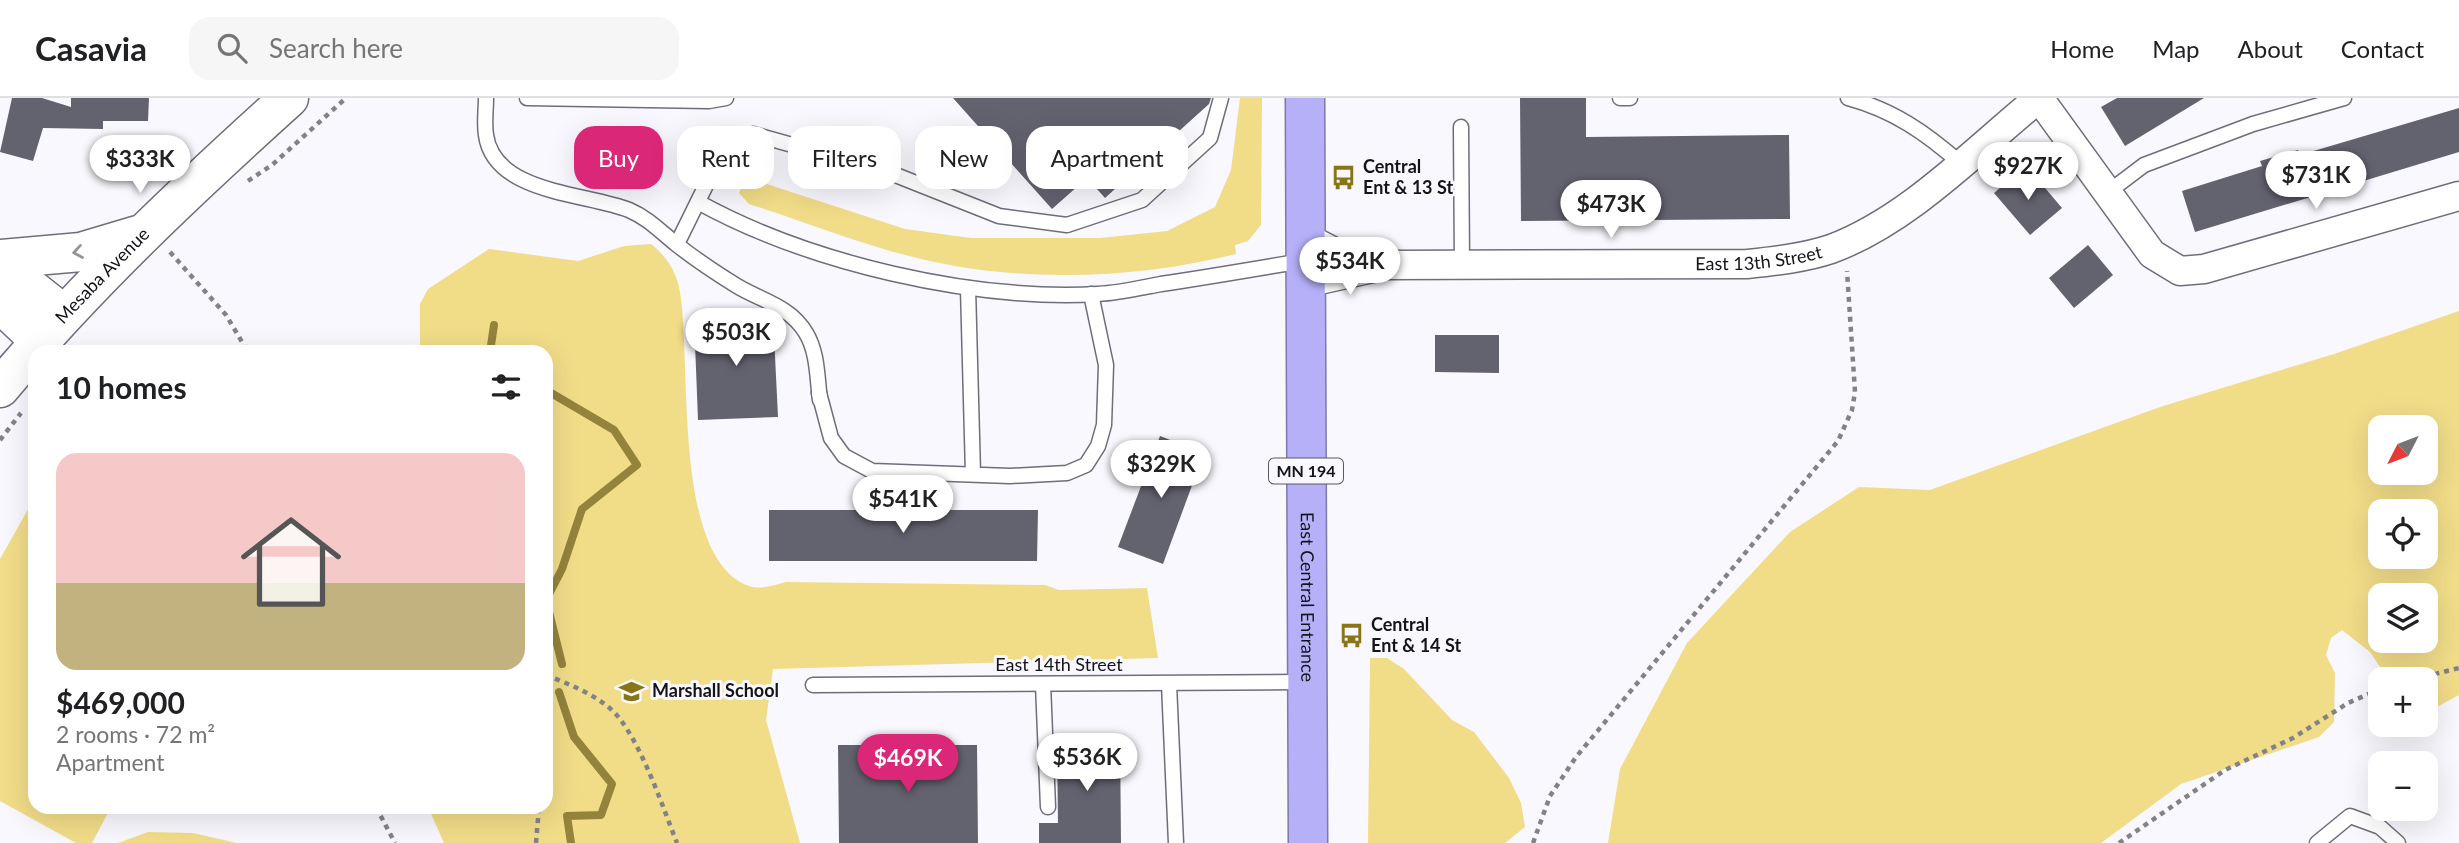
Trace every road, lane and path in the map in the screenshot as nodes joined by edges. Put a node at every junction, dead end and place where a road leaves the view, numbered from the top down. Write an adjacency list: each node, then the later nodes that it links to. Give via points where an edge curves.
1 (289, 98): 17 (main road, Mesaba Avenue)
2 (486, 98): 19 (lane, via 486,136 494,156 508,171 552,190 626,209 648,219)
3 (527, 98): 4 (lane)
4 (726, 98)
5 (1221, 98): 16 (lane, via 1210,138 1142,200 1067,225 999,216 888,172 753,134 708,181)
6 (1305, 98): 20 (highway, East Central Entrance / MN 194)
7 (1620, 98): 8 (lane)
8 (1630, 98)
9 (1848, 98): 13 (lane, via 1888,111 1923,131)
10 (2039, 98): 13 (street, East 13th Street); 14 (street)
11 (2344, 98): 14 (lane, via 2253,124 2144,165)
12 (1461, 127): 23 (lane)
13 (1960, 163): 18 (street, East 13th Street, via 1888,220)
14 (2107, 193): 15 (street, via 2152,254 2180,271 2204,269)
15 (2459, 196)
16 (698, 202): 19 (lane); 24 (lane, via 805,247 890,272)
17 (156, 241): 21 (main road, one-way to 21); 27 (main road, Mesaba Avenue); 29 (path, via 226,315)
18 (1844, 243): 23 (street, East 13th Street, via 1802,257 1747,264); 50 (path, via 1855,392 1853,410 1838,441 1576,757 1550,796)
19 (677, 244): 33 (lane, via 740,288 775,302 796,320 814,353 819,397 831,438 844,456 872,471)
20 (1305, 260): 22 (street, East 13th Street); 22 (street, East 13th Street, via 1351,258); 25 (lane); 37 (highway, East Central Entrance / MN 194)
21 (0, 262): 27 (main road)
22 (1386, 265): 23 (street, East 13th Street)
23 (1462, 265)
24 (968, 288): 25 (lane); 33 (lane)
25 (1090, 294): 33 (lane, via 1107,365 1104,425 1086,465 1067,473)
26 (0, 303): 27 (main road)
27 (51, 327): 28 (main road, Mesaba Avenue)
28 (41, 345)
29 (244, 345)
30 (28, 370): 31 (main road, Mesaba Avenue)
31 (14, 396): 32 (path)
32 (0, 440)
33 (973, 474)
34 (2459, 668): 35 (path)
35 (2438, 673)
36 (553, 677): 47 (path, via 597,698 620,719)
37 (1306, 682): 39 (lane, East 14th Street); 49 (highway, East Central Entrance / MN 194)
38 (1043, 684): 39 (lane, East 14th Street); 40 (lane, East 14th Street); 42 (lane)
39 (1169, 684): 48 (lane)
40 (813, 685)
41 (2368, 694): 51 (path, via 2214,776)
42 (1048, 807)
43 (380, 814): 45 (path)
44 (538, 814): 46 (path)
45 (395, 843)
46 (536, 843)
47 (677, 843)
48 (1176, 843)
49 (1308, 843)
50 (1533, 843)
51 (2119, 843)
52 (2317, 843): 53 (lane, via 2350,816 2380,827)
53 (2398, 843)

